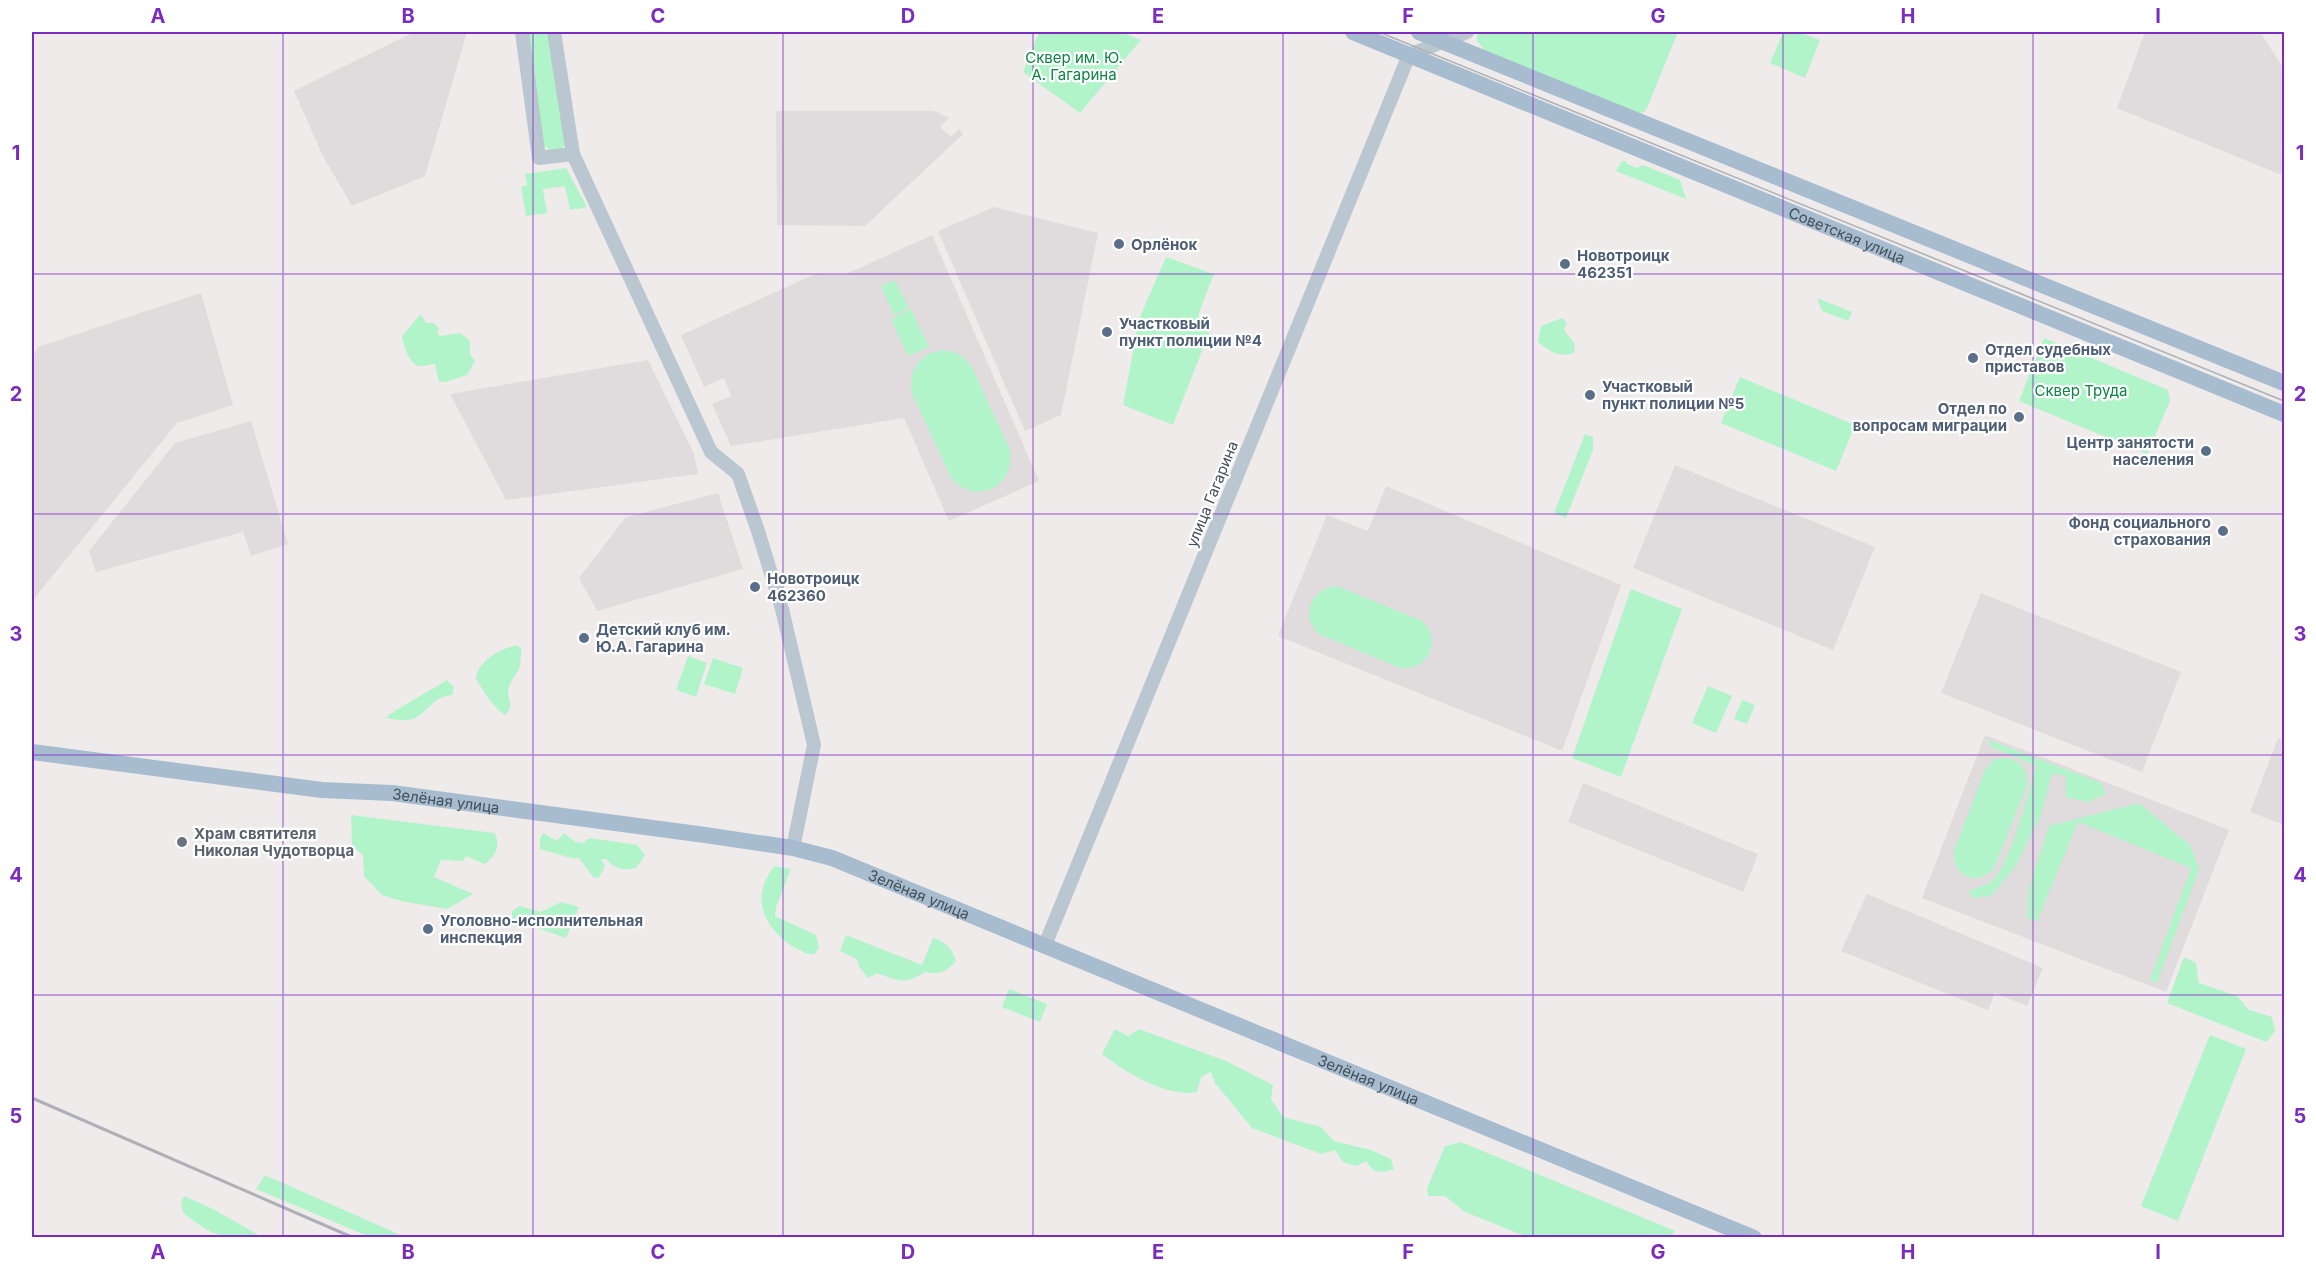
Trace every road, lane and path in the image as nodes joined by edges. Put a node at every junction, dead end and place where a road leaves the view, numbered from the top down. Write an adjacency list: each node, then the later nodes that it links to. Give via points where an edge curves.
1 (522, 32): 8 (street, via 539,158)
2 (554, 32): 8 (street)
3 (1353, 32): 7 (main road, Советская улица)
4 (1419, 32): 6 (main road, Советская улица)
5 (1467, 32): 6 (street)
6 (1443, 41): 7 (street); 9 (main road, Советская улица)
7 (1410, 55): 10 (main road, Советская улица); 13 (street, улица Гагарина)
8 (573, 154): 12 (street, via 711,452 738,474 758,531 782,609 814,745)
9 (2284, 383)
10 (2284, 414)
11 (32, 752): 12 (main road, Зелёная улица, via 322,790 392,793)
12 (793, 848): 13 (main road, Зелёная улица, via 832,858)
13 (1045, 945): 14 (main road, Зелёная улица)
14 (1754, 1238)

